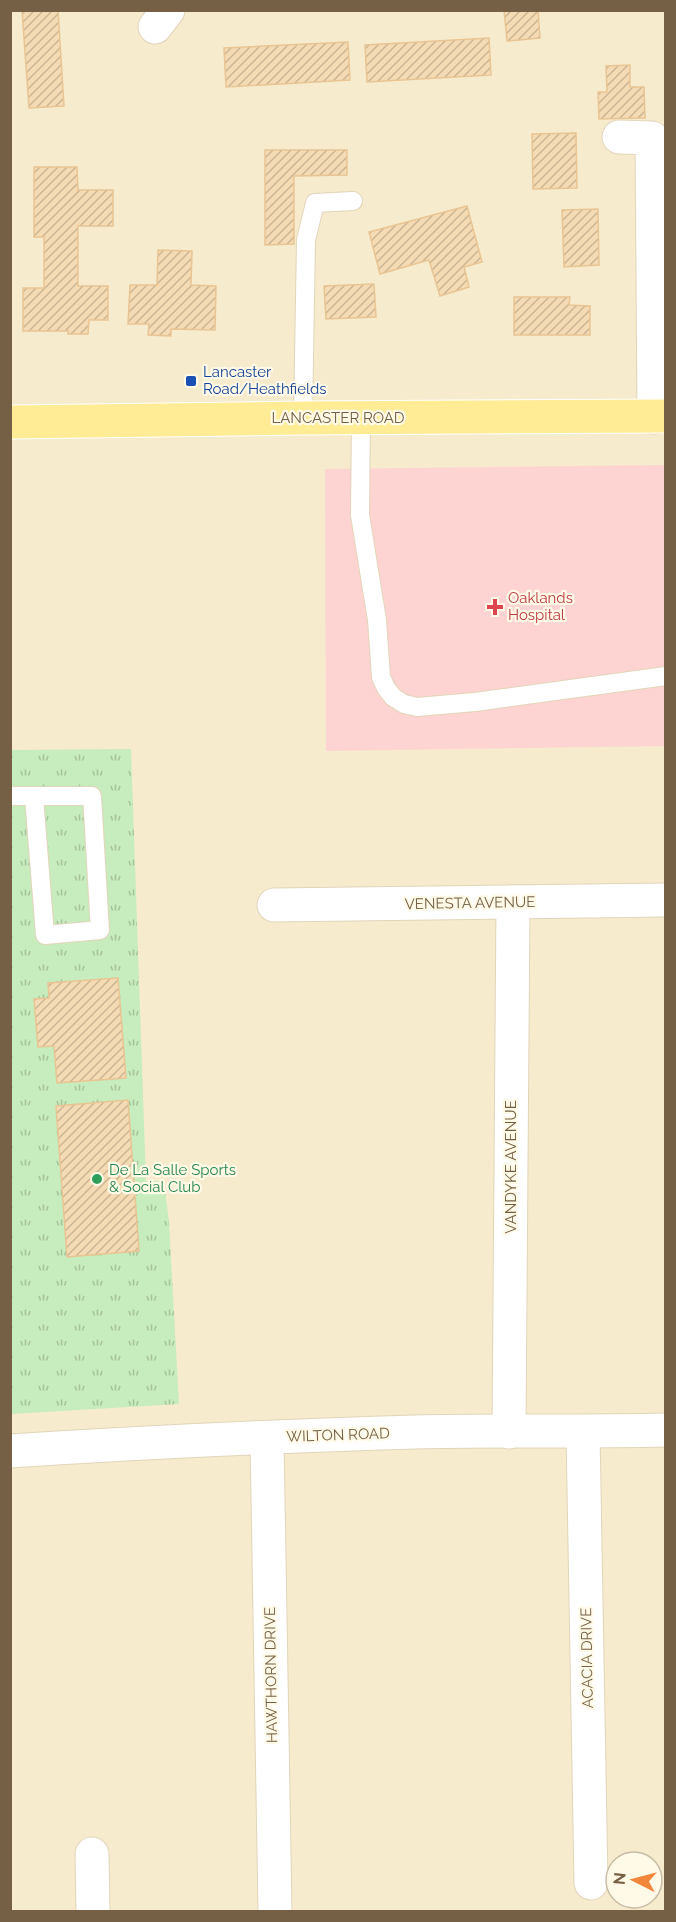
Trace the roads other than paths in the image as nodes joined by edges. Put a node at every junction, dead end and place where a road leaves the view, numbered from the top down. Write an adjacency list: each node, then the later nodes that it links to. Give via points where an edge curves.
1 (619, 137): 3 (street, via 652,138)
2 (353, 201): 4 (lane, via 315,203 306,240)
3 (660, 416): 5 (main road, LANCASTER ROAD)
4 (303, 418): 5 (main road, LANCASTER ROAD); 6 (main road, LANCASTER ROAD)
5 (361, 418): 7 (lane, via 360,515 377,620 381,677 393,697 417,706 475,702)
6 (10, 422)
7 (666, 676)
8 (10, 796): 9 (lane)
9 (34, 797): 9 (lane, via 92,796 100,930 45,935)
10 (666, 900): 11 (street, VENESTA AVENUE)
11 (513, 902): 12 (street, VENESTA AVENUE); 14 (street, VANDYKE AVENUE)
12 (274, 905)
13 (666, 1430): 15 (street, WILTON ROAD)
14 (510, 1432): 15 (street, WILTON ROAD); 16 (street, WILTON ROAD)
15 (583, 1432): 18 (street, ACACIA DRIVE)
16 (267, 1438): 17 (street, WILTON ROAD); 19 (street, HAWTHORN DRIVE)
17 (10, 1451)
18 (591, 1883)
19 (275, 1911)

